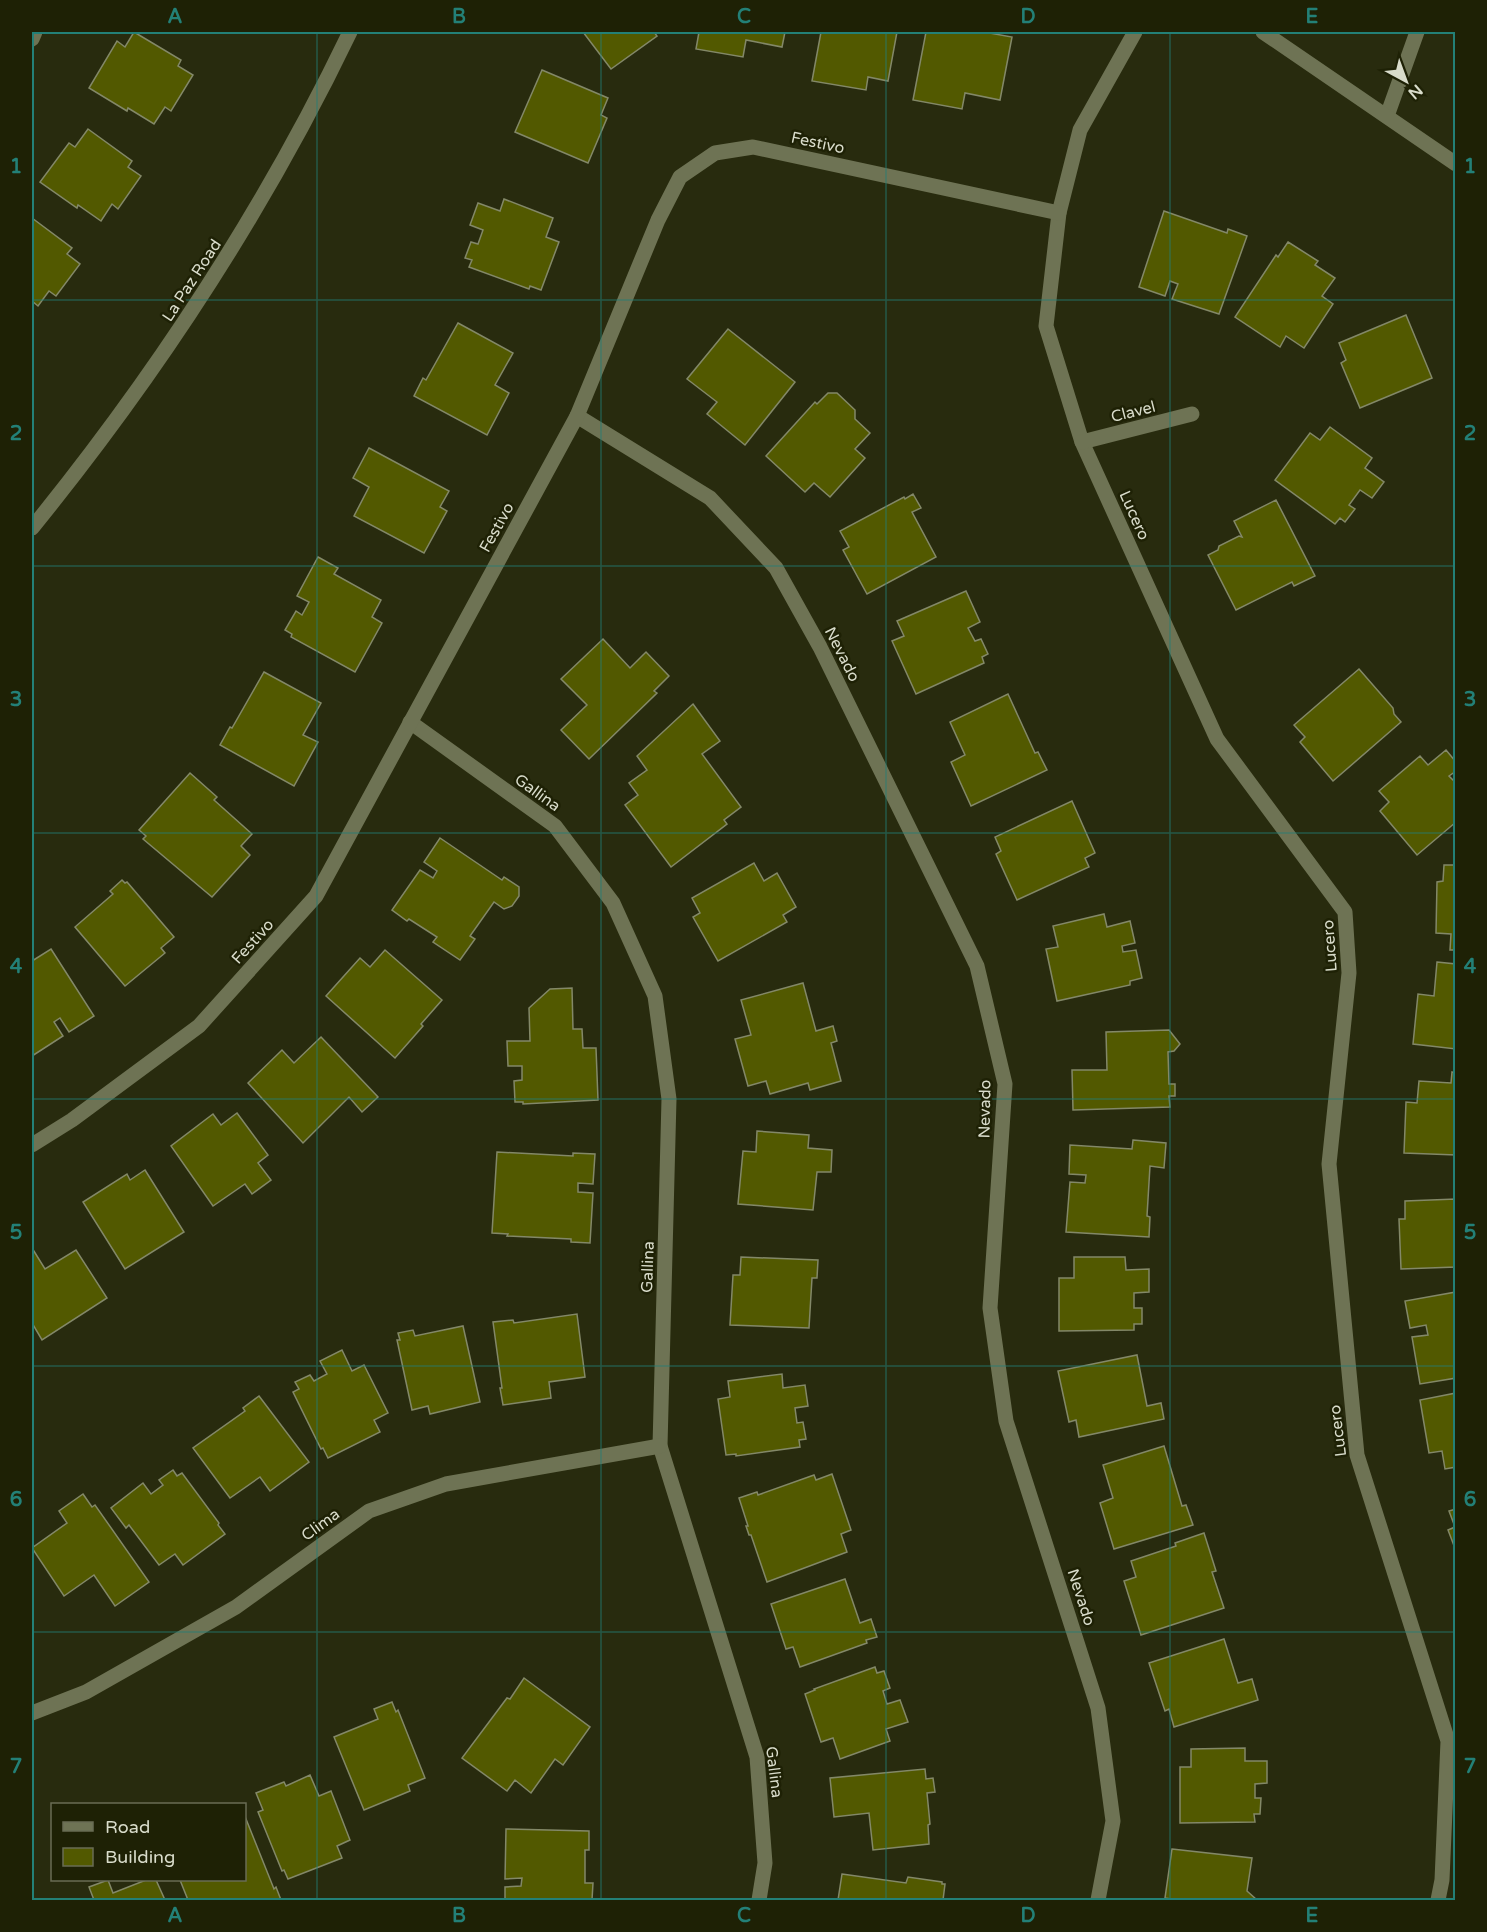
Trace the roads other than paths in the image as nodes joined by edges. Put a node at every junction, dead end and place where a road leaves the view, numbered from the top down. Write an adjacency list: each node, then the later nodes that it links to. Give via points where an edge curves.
1 (35, 32): 6 (street)
2 (350, 32): 13 (street, La Paz Road, via 225,261 134,397)
3 (1135, 32): 9 (street, Lucero, via 1080,130)
4 (1263, 32): 7 (street)
5 (1418, 32): 7 (street)
6 (32, 39)
7 (1387, 116): 8 (street)
8 (1455, 164)
9 (1059, 213): 11 (street, Festivo, via 753,147 715,153 680,177 658,220); 12 (street, Lucero, via 1046,326)
10 (1192, 414): 12 (street, Clavel)
11 (578, 416): 14 (street, Festivo); 19 (street, Nevado, via 710,498 776,567 820,646 977,966 1005,1084 990,1308 1006,1421 1098,1708 1113,1821)
12 (1082, 442): 20 (street, Lucero, via 1217,739 1345,912 1349,973 1329,1164 1357,1455 1448,1741)
13 (32, 528)
14 (410, 722): 15 (street, Festivo, via 316,896 199,1026); 16 (street, Gallina, via 555,826 614,903 655,996 669,1099)
15 (32, 1145)
16 (660, 1446): 17 (street, Clima, via 446,1484 369,1511 236,1607 86,1692); 18 (street, Gallina, via 758,1757 765,1863)
17 (32, 1713)
18 (759, 1900)
19 (1098, 1900)
20 (1438, 1900)

